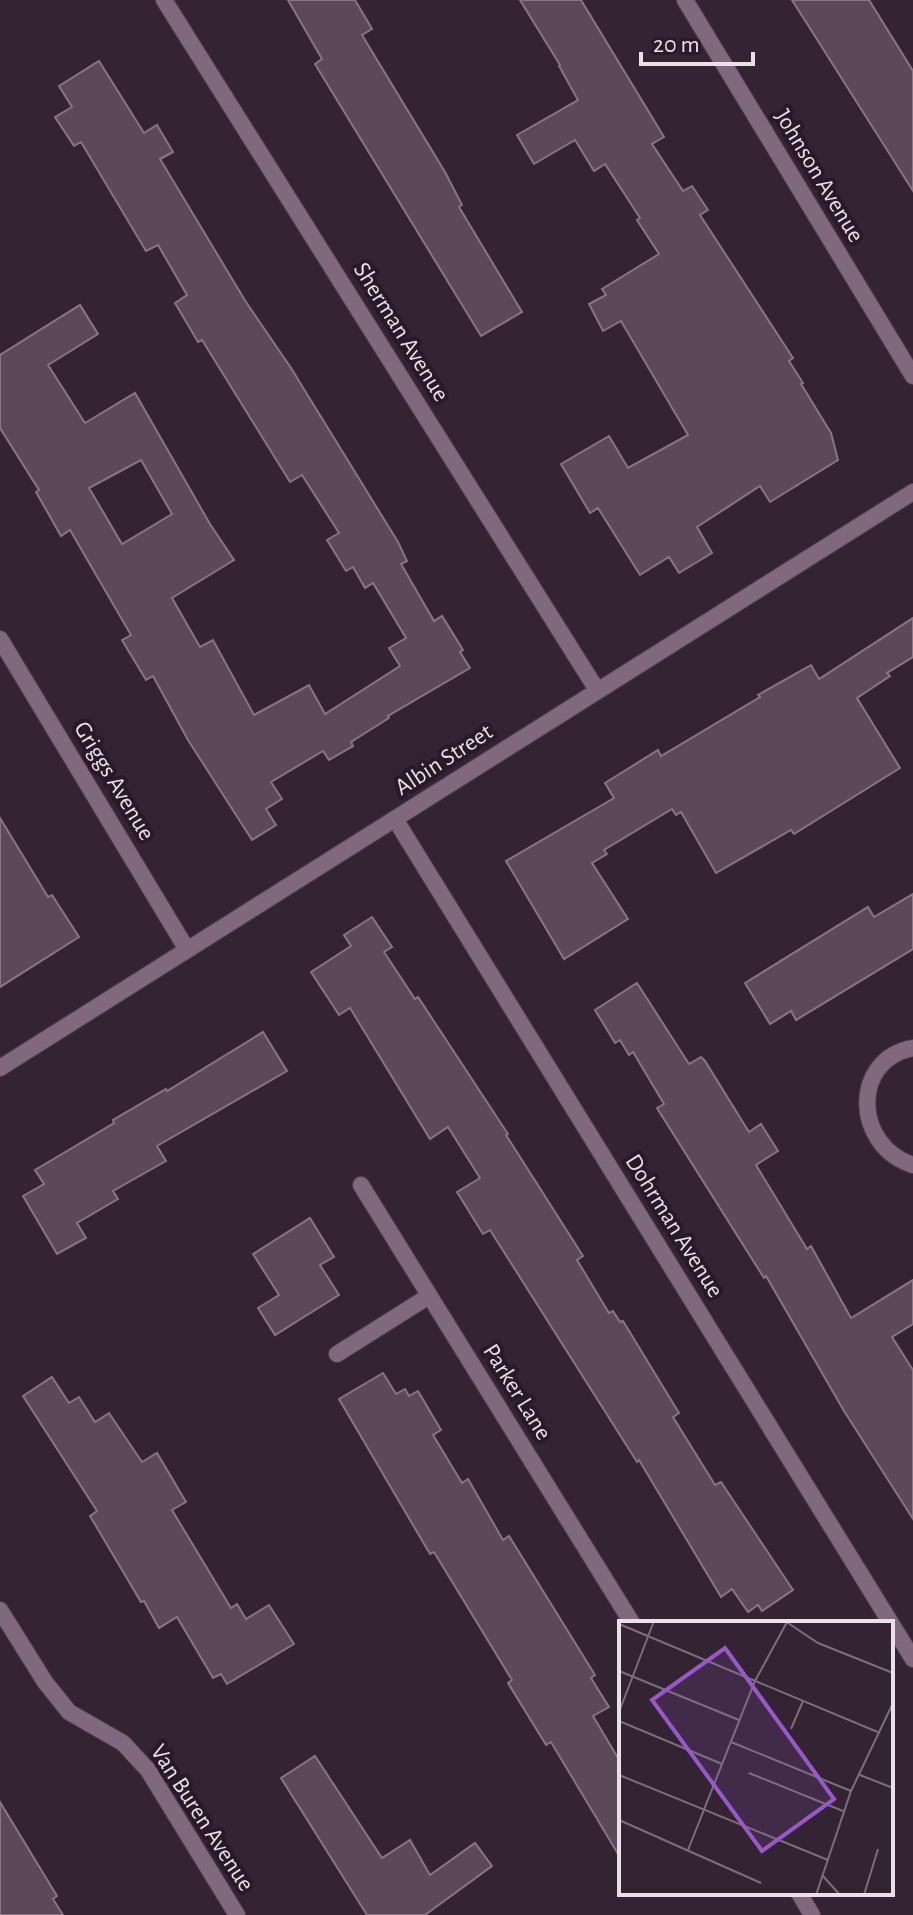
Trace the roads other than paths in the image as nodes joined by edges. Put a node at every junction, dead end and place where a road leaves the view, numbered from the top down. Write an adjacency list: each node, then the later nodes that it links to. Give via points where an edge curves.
1 (164, 0): 6 (street, Sherman Avenue)
2 (685, 0): 3 (street, Johnson Avenue)
3 (913, 376)
4 (913, 492): 6 (street, Albin Street)
5 (0, 639): 8 (street, Griggs Avenue)
6 (597, 690): 7 (street, Albin Street)
7 (395, 819): 8 (street, Albin Street); 17 (street, Dohrman Avenue)
8 (186, 948): 10 (street, Albin Street)
9 (913, 1048): 11 (street, via 889,1058 876,1073 866,1112 883,1148)
10 (0, 1068)
11 (913, 1165)
12 (361, 1185): 13 (street, Parker Lane)
13 (429, 1296): 14 (street); 16 (street, Parker Lane)
14 (337, 1354)
15 (0, 1610): 21 (street, Van Buren Avenue, via 69,1712 123,1743 148,1770)
16 (631, 1621)
17 (890, 1621)
18 (893, 1627): 19 (street, Dohrman Avenue)
19 (913, 1659)
20 (800, 1895): 22 (street)
21 (237, 1915)
22 (812, 1915)

